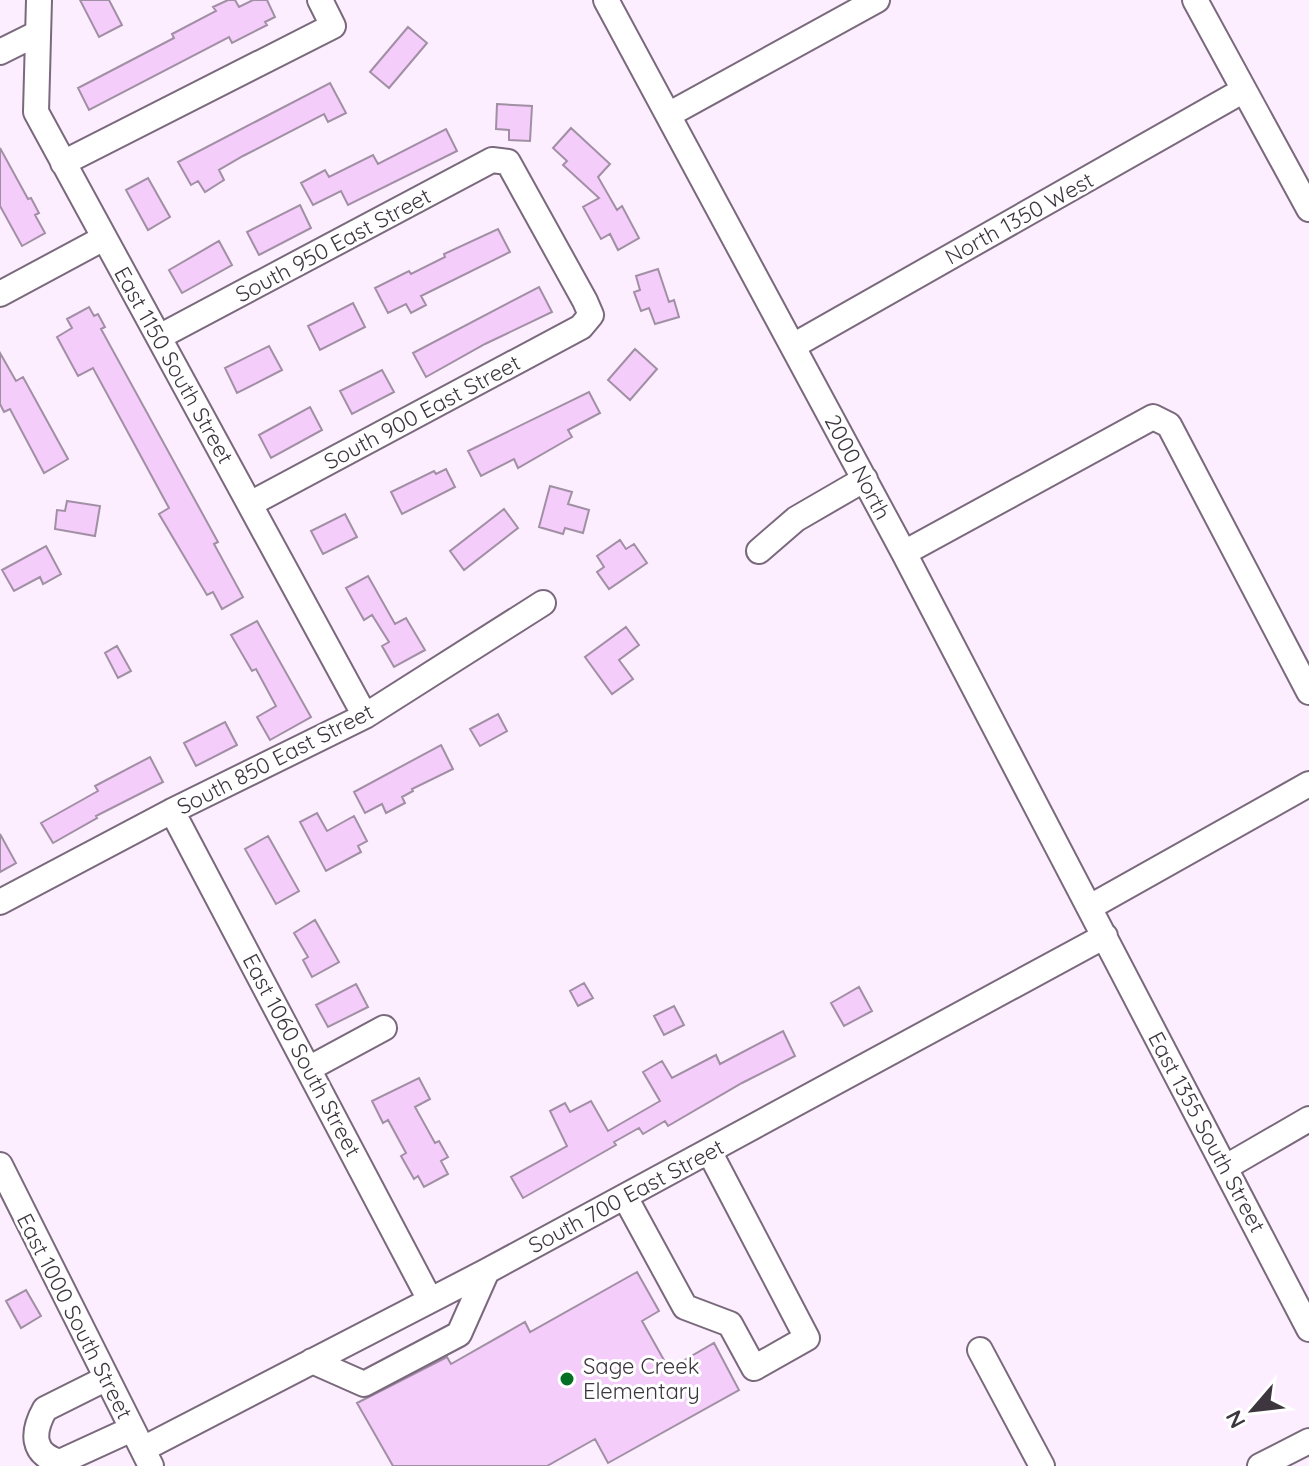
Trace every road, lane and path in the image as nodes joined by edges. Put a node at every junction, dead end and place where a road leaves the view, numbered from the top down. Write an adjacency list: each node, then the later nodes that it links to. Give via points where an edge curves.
1 (39, 0): 6 (street, East 1150 South Street)
2 (320, 0): 11 (street, via 333,26)
3 (606, 0): 9 (street, 2000 North)
4 (877, 0): 9 (street)
5 (1195, 0): 8 (street)
6 (38, 33): 7 (street); 11 (street, East 1150 South Street, via 36,112)
7 (0, 52)
8 (1244, 90): 12 (street); 16 (street, North 1350 West)
9 (668, 115): 16 (street, 2000 North)
10 (508, 162): 15 (street, South 950 East Street, via 492,160); 18 (street, South 900 East Street, via 591,315 581,327)
11 (63, 163): 13 (street, East 1150 South Street)
12 (1309, 209)
13 (104, 238): 14 (street); 15 (street, East 1150 South Street)
14 (0, 294)
15 (159, 337): 18 (street, East 1150 South Street)
16 (793, 346): 17 (street, 2000 North)
17 (865, 479): 19 (street, via 796,519); 20 (street, 2000 North)
18 (250, 504): 23 (street, East 1150 South Street)
19 (759, 551)
20 (904, 553): 22 (street, via 1153,417 1169,425); 27 (street, 2000 North)
21 (543, 603): 23 (street, South 850 East Street)
22 (1309, 692)
23 (365, 716): 25 (street, South 850 East Street)
24 (1309, 784): 27 (street)
25 (172, 811): 26 (street, South 850 East Street); 30 (street, East 1060 South Street)
26 (0, 902)
27 (1090, 907): 28 (street, 2000 North)
28 (1105, 936): 32 (street, South 700 East Street); 34 (street, East 1355 South Street)
29 (384, 1028): 30 (street)
30 (310, 1068): 37 (street, East 1060 South Street)
31 (1309, 1119): 34 (street)
32 (709, 1151): 35 (street, South 700 East Street); 35 (street, via 807,1338 754,1368 730,1324 685,1307)
33 (0, 1165): 41 (street, East 1000 South Street)
34 (1226, 1167): 38 (street, East 1355 South Street)
35 (625, 1197): 36 (street, South 700 East Street)
36 (487, 1271): 37 (street, South 700 East Street); 40 (street, via 459,1334 364,1384)
37 (430, 1300): 40 (street, South 700 East Street)
38 (1309, 1329)
39 (980, 1350): 44 (street)
40 (312, 1361): 43 (street, South 700 East Street)
41 (107, 1378): 43 (street, East 1000 South Street); 43 (street, South 700 East Street, via 45,1409 36,1439 41,1452 60,1462)
42 (1309, 1441): 45 (street)
43 (142, 1448)
44 (1042, 1466)
45 (1260, 1466)

